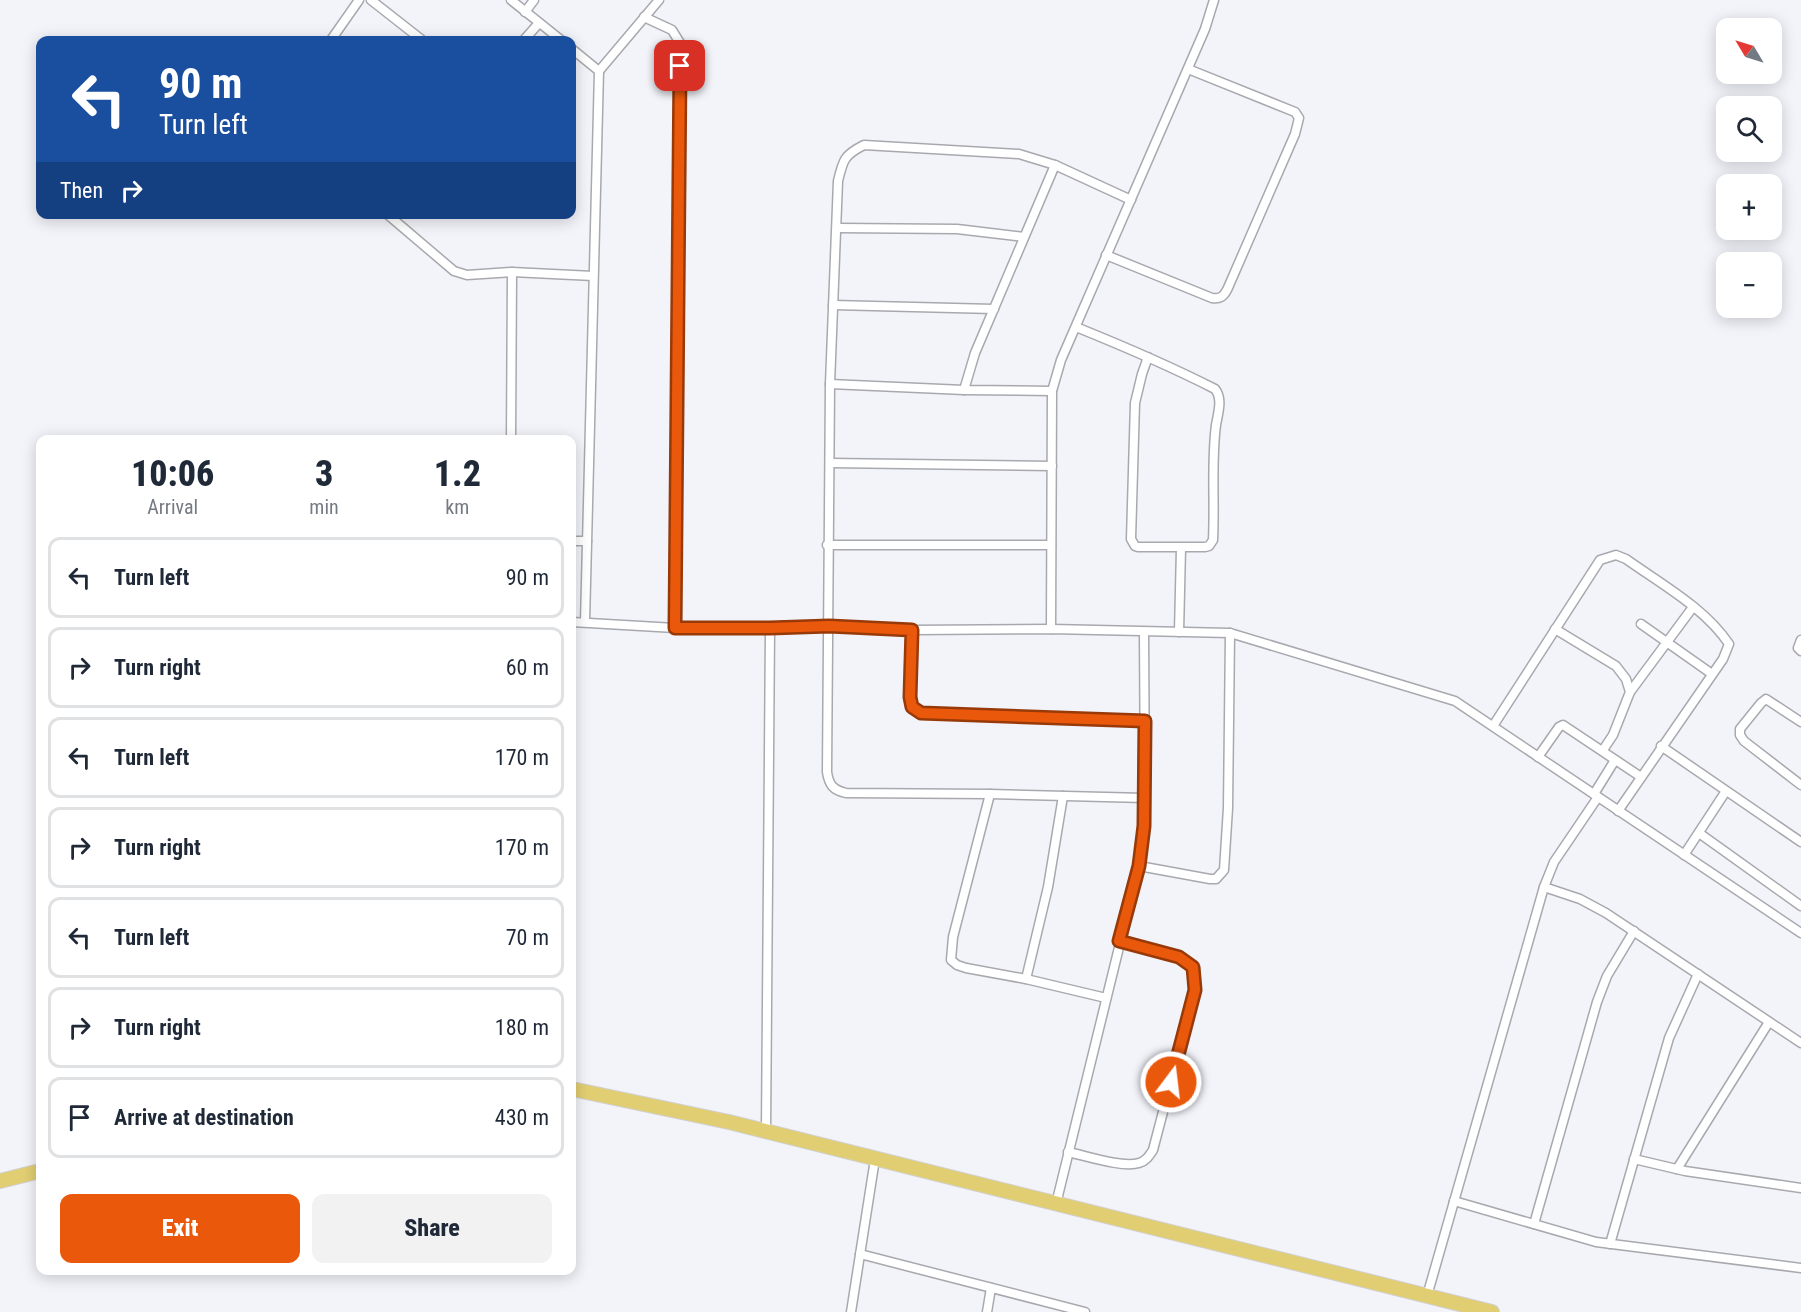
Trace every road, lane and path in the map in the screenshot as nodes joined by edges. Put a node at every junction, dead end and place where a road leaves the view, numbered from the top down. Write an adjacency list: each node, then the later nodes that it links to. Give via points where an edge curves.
1 (359, 0): 10 (street)
2 (371, 0): 11 (street)
3 (511, 0): 7 (street)
4 (534, 0): 7 (street)
5 (659, 0): 8 (street)
6 (1214, 0): 15 (street)
7 (525, 12): 9 (street)
8 (644, 17): 16 (street); 45 (street, via 672,30 680,43)
9 (539, 23): 12 (street); 13 (street)
10 (334, 36)
11 (417, 36)
12 (528, 36)
13 (556, 36)
14 (576, 52): 16 (street)
15 (1188, 69): 18 (street); 22 (street, via 1294,112 1299,118 1232,279 1224,296 1212,298)
16 (599, 71): 24 (street)
17 (1055, 165): 18 (street); 20 (street, via 1018,154 864,145 849,152 842,165); 21 (street)
18 (1131, 200): 22 (street)
19 (393, 219): 23 (street, via 454,271 467,275)
20 (838, 228): 21 (street, via 957,229); 25 (street)
21 (1024, 237): 26 (street)
22 (1106, 255): 27 (street)
23 (512, 272): 24 (street); 32 (street)
24 (593, 276): 36 (street)
25 (833, 305): 26 (street); 29 (street)
26 (994, 309): 30 (street)
27 (1076, 327): 28 (street); 31 (street)
28 (1148, 357): 39 (street, via 1135,404 1131,539 1138,547); 39 (street, via 1215,389 1220,397 1214,442 1213,540 1209,546)
29 (830, 384): 30 (street); 33 (street)
30 (964, 390): 31 (street)
31 (1052, 391): 34 (street)
32 (511, 435)
33 (831, 463): 34 (street); 37 (street)
34 (1052, 466): 38 (street)
35 (576, 541): 36 (street)
36 (587, 541): 42 (street)
37 (827, 544): 38 (street); 44 (street)
38 (1051, 545): 47 (street)
39 (1181, 548): 51 (street)
40 (1693, 607): 48 (street, via 1616,555 1600,560); 54 (street); 56 (street, via 1729,644)
41 (576, 622): 42 (street)
42 (585, 622): 45 (street)
43 (1641, 624): 54 (street)
44 (829, 626): 46 (street); 49 (street); 68 (street, via 827,772 835,790)
45 (675, 628): 46 (street)
46 (770, 628): 88 (street)
47 (1051, 629): 49 (street); 50 (street)
48 (1555, 629): 57 (street, via 1617,666); 60 (street)
49 (912, 630): 58 (street, via 910,697 912,707 921,713)
50 (1144, 632): 51 (street); 58 (street)
51 (1179, 632): 52 (street)
52 (1230, 633): 60 (street, via 1455,701); 76 (street, via 1224,870 1216,879 1210,879)
53 (1801, 640): 55 (street)
54 (1667, 643): 56 (street); 57 (street)
55 (1801, 651)
56 (1712, 674): 61 (street)
57 (1630, 692): 62 (street)
58 (1145, 721): 71 (street)
59 (1801, 722): 66 (street, via 1766,699 1740,729 1740,735)
60 (1492, 726): 63 (street)
61 (1661, 746): 65 (street); 67 (street)
62 (1603, 750): 63 (street, via 1563,725); 64 (street)
63 (1538, 757): 70 (street)
64 (1615, 759): 65 (street); 70 (street)
65 (1641, 777): 72 (street)
66 (1801, 785)
67 (1726, 791): 73 (street); 74 (street)
68 (990, 794): 69 (street); 83 (street, via 953,937 951,960 966,968)
69 (1063, 796): 71 (street); 83 (street, via 1048,887)
70 (1596, 796): 72 (street); 77 (street, via 1554,862)
71 (1145, 798): 76 (street)
72 (1618, 811): 75 (street)
73 (1699, 833): 75 (street); 78 (street)
74 (1801, 842)
75 (1684, 855): 80 (street)
76 (1139, 866): 81 (street)
77 (1544, 886): 79 (street, via 1580,899); 96 (street)
78 (1801, 906)
79 (1634, 931): 82 (street); 98 (street, via 1607,976 1597,1002)
80 (1801, 933)
81 (1119, 941): 84 (street); 89 (street, via 1186,961 1193,967 1195,990 1148,1159 1126,1164)
82 (1698, 974): 85 (street); 91 (street, via 1669,1038)
83 (1026, 979): 84 (street)
84 (1106, 998): 89 (street)
85 (1769, 1022): 86 (street); 92 (street)
86 (1801, 1042)
87 (576, 1090): 88 (highway)
88 (766, 1131): 90 (highway)
89 (1068, 1152): 97 (street)
90 (875, 1159): 97 (highway); 100 (street)
91 (1634, 1159): 92 (street); 99 (street)
92 (1677, 1170): 95 (street)
93 (36, 1172): 94 (highway)
94 (0, 1181)
95 (1801, 1188)
96 (1454, 1201): 98 (street); 103 (street)
97 (1056, 1204): 103 (highway)
98 (1534, 1224): 99 (street)
99 (1610, 1244): 101 (street)
100 (860, 1254): 102 (street); 104 (street)
101 (1801, 1268)
102 (991, 1288): 105 (street); 106 (street)
103 (1427, 1296): 107 (highway)
104 (851, 1312)
105 (987, 1312)
106 (1085, 1312)
107 (1492, 1312)

